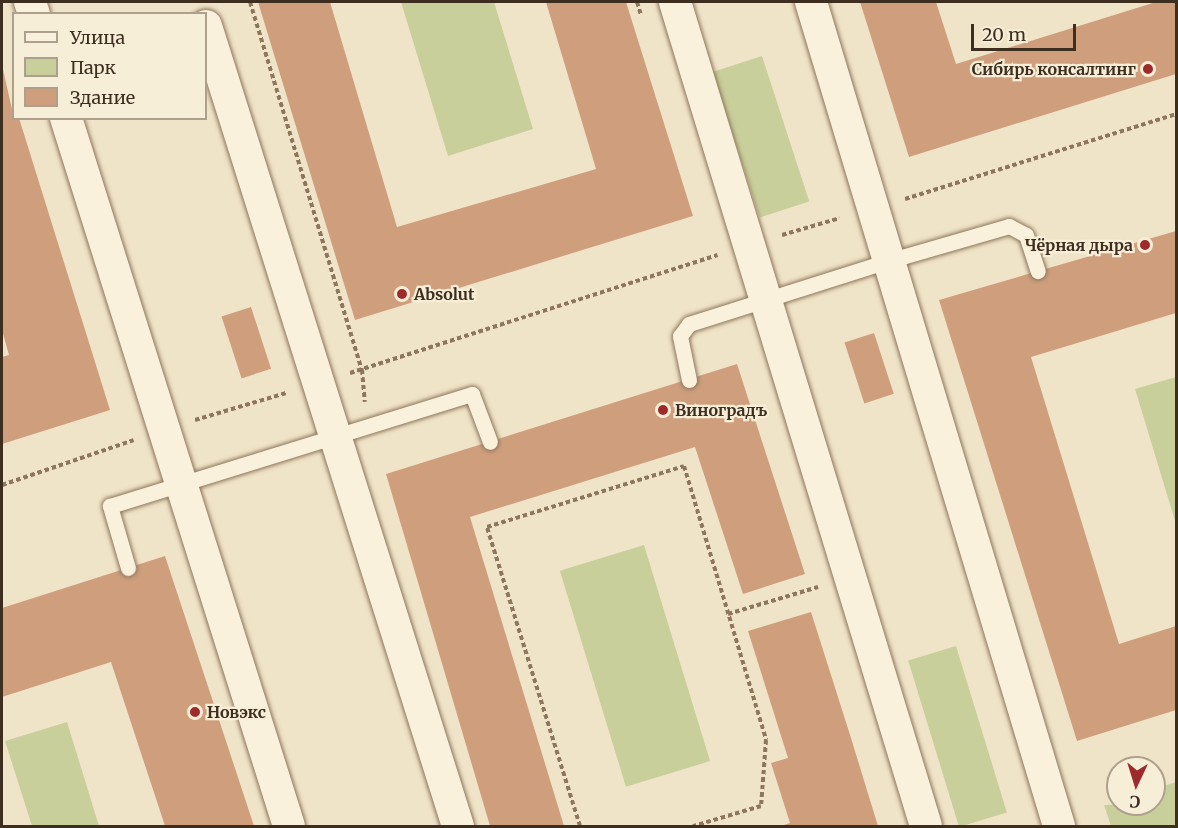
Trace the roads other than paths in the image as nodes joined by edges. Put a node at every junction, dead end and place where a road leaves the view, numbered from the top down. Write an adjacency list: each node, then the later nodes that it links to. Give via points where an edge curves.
1 (675, 2): 7 (street)
2 (811, 2): 5 (street)
3 (207, 29): 9 (street)
4 (67, 120): 11 (street)
5 (888, 261): 6 (lane, via 1009,226 1026,235); 7 (lane); 16 (street)
6 (1038, 271)
7 (764, 301): 8 (lane, via 689,324 680,336); 15 (street)
8 (689, 380)
9 (333, 437): 10 (lane, via 472,394); 11 (lane); 14 (street)
10 (490, 442)
11 (179, 484): 12 (lane, via 110,506); 13 (street)
12 (128, 568)
13 (289, 826)
14 (458, 826)
15 (926, 826)
16 (1059, 826)

